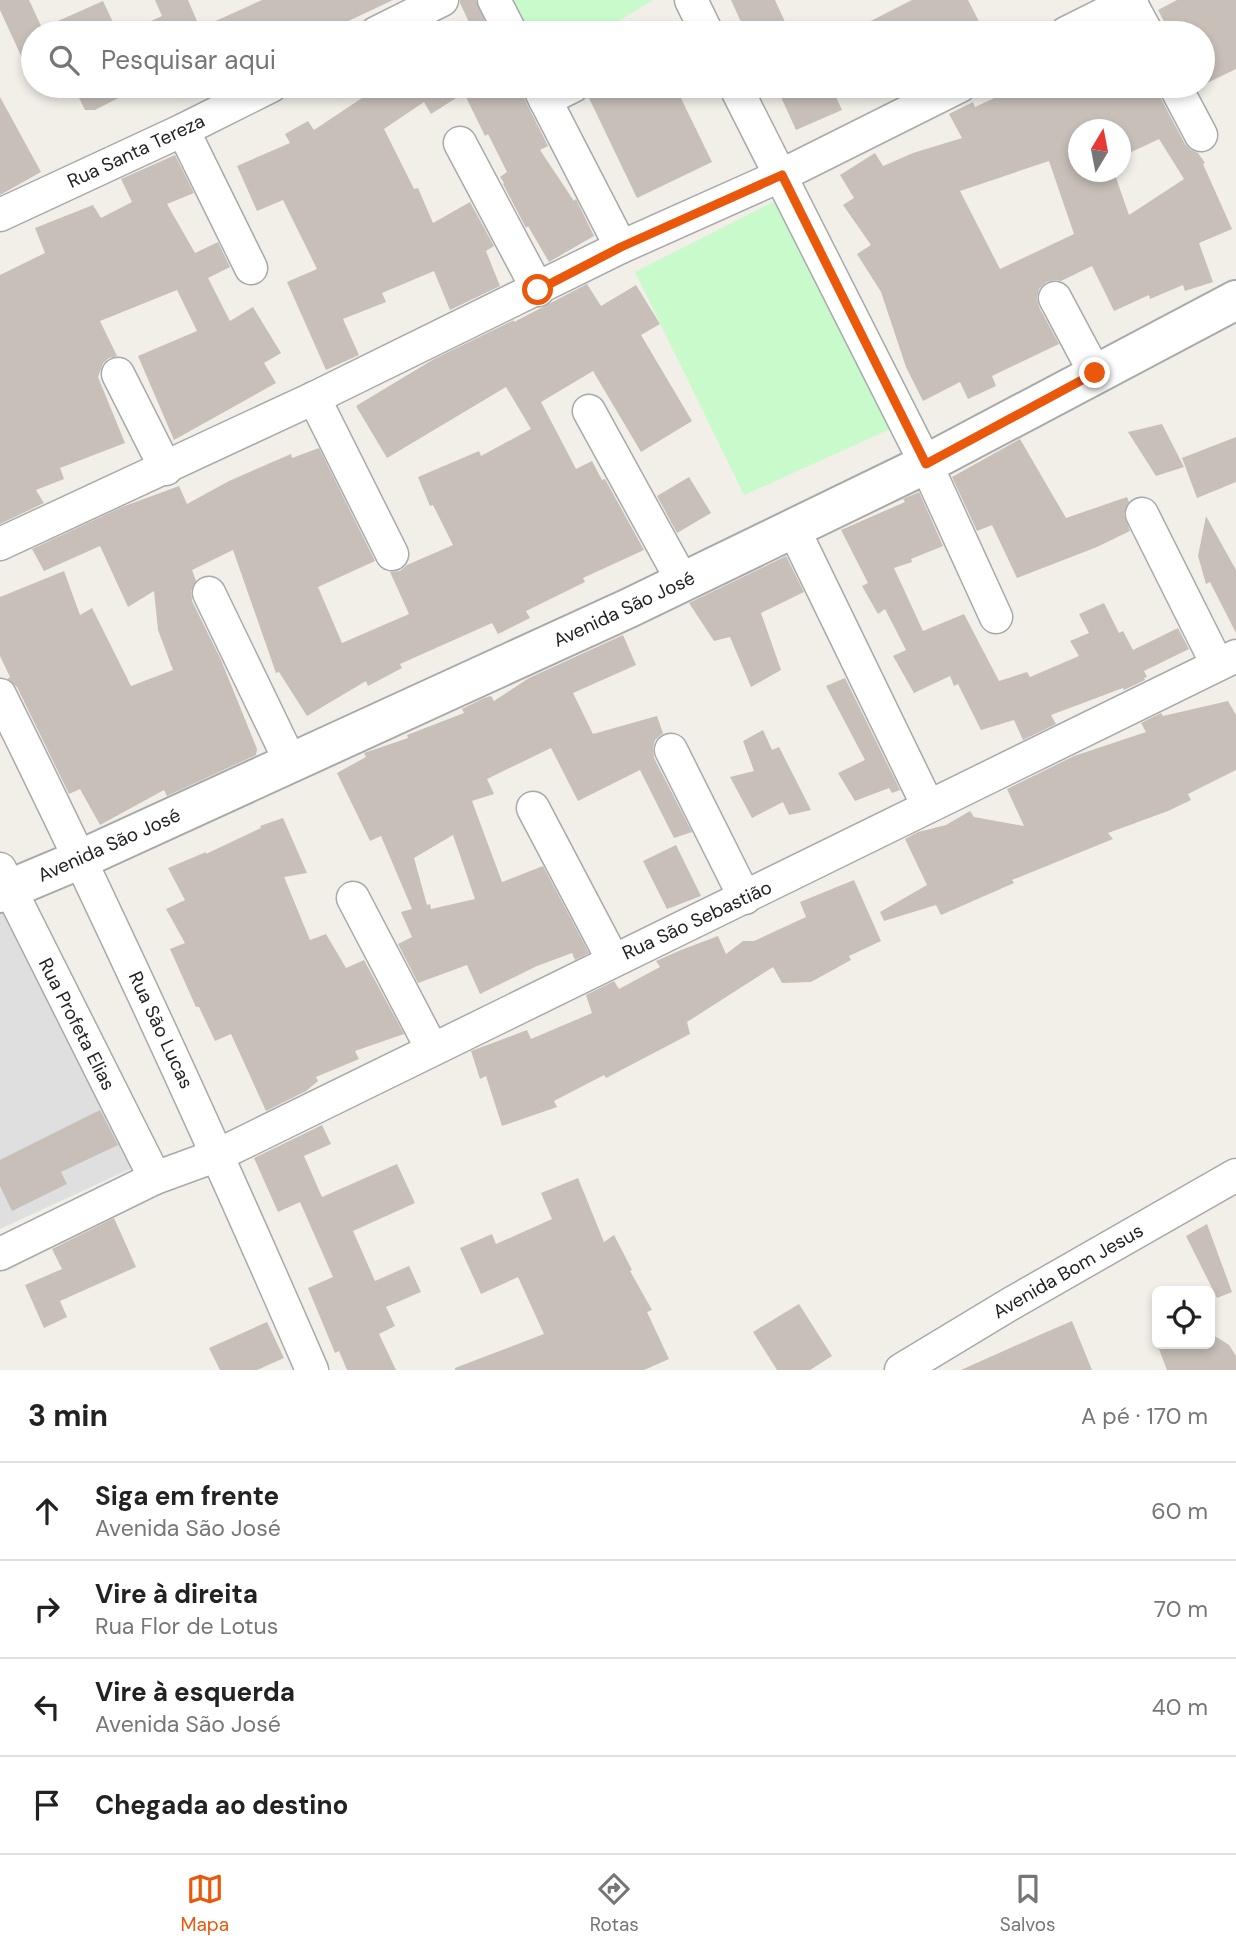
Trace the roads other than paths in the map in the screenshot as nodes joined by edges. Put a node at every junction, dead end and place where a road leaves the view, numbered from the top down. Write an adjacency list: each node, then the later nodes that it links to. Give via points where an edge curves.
1 (442, 0): 4 (street)
2 (494, 0): 5 (street)
3 (1130, 0): 6 (street); 7 (street)
4 (400, 21)
5 (505, 21)
6 (1089, 21)
7 (1141, 21)
8 (247, 98): 13 (street, Rua Santa Tereza)
9 (544, 98): 18 (street)
10 (741, 98): 16 (street)
11 (936, 98): 16 (street)
12 (1181, 98): 14 (street)
13 (183, 130): 17 (street, Rua Santa Tereza); 19 (street)
14 (1201, 135)
15 (460, 143): 20 (street)
16 (782, 175): 18 (street); 27 (street)
17 (0, 215)
18 (621, 247): 20 (street)
19 (251, 268)
20 (538, 290): 25 (street)
21 (1055, 298): 23 (street)
22 (1236, 300): 23 (street, Avenida São José)
23 (1095, 373): 27 (street, Avenida São José)
24 (118, 374): 28 (street)
25 (314, 398): 28 (street); 32 (street)
26 (589, 411): 33 (street)
27 (926, 464): 30 (street, Avenida São José); 35 (street)
28 (166, 469): 31 (street)
29 (1142, 514): 36 (street)
30 (793, 528): 33 (street, Avenida São José); 40 (street)
31 (0, 544)
32 (392, 554)
33 (683, 582): 39 (street, Avenida São José)
34 (209, 593): 39 (street)
35 (996, 617)
36 (1227, 660): 40 (street, Rua São Sebastião)
37 (0, 695): 42 (street, Rua São Lucas)
38 (671, 750): 45 (street)
39 (291, 763): 42 (street, Avenida São José)
40 (928, 806): 45 (street, Rua São Sebastião)
41 (533, 808): 46 (street)
42 (81, 859): 43 (street, Avenida São José); 48 (street, Rua São Lucas)
43 (3, 884): 50 (street, Rua Profeta Elias)
44 (352, 898): 47 (street)
45 (745, 898): 46 (street, Rua São Sebastião)
46 (613, 960): 47 (street, Rua São Sebastião)
47 (432, 1049): 48 (street, Rua São Sebastião)
48 (218, 1155): 50 (street, Rua São Sebastião); 53 (street, Rua São Lucas)
49 (1236, 1175): 52 (street, Avenida Bom Jesus, via 1012,1303)
50 (155, 1178): 51 (street, Rua São Sebastião)
51 (0, 1254)
52 (915, 1366)
53 (312, 1370)

